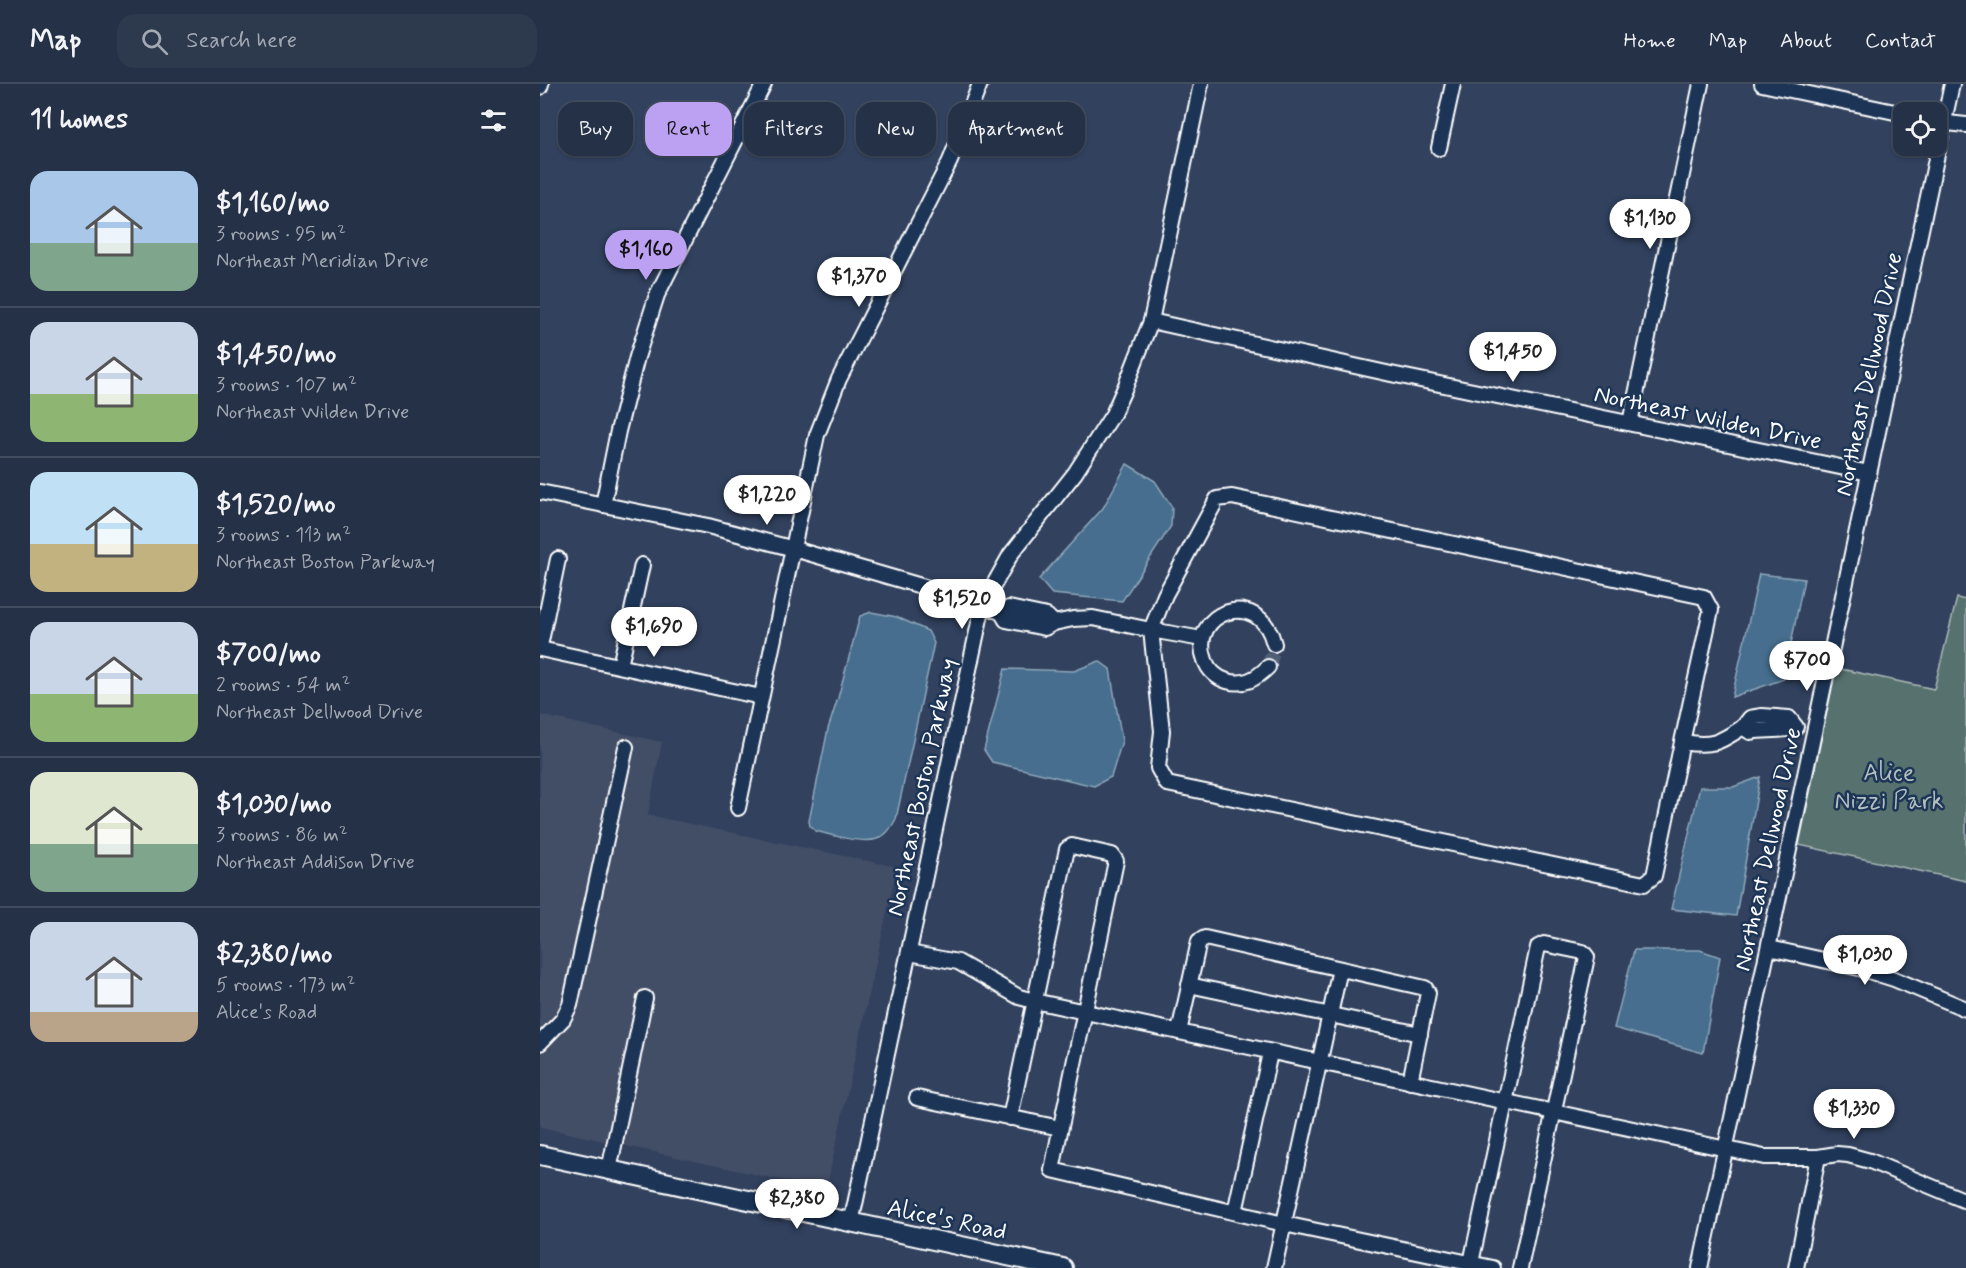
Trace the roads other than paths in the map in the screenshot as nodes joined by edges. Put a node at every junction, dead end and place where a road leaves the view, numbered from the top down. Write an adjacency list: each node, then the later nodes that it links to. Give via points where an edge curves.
1 (764, 84): 18 (street, via 657,295 631,378)
2 (980, 84): 19 (street, via 950,161 840,379 817,435)
3 (1201, 84): 14 (street, Northeast Boston Parkway)
4 (1453, 84): 12 (street)
5 (1701, 84): 15 (street)
6 (1762, 84): 9 (street)
7 (1952, 84): 8 (street, Northeast Dellwood Drive)
8 (1947, 102)
9 (1893, 112)
10 (1947, 123): 11 (street)
11 (1966, 125)
12 (1439, 148)
13 (1934, 156): 16 (street, Northeast Dellwood Drive)
14 (1151, 321): 15 (street, Northeast Wilden Drive); 22 (street, Northeast Boston Parkway, via 1113,414 1075,473 1011,554)
15 (1630, 423): 16 (street, Northeast Wilden Drive)
16 (1869, 473): 30 (street, Northeast Dellwood Drive)
17 (540, 492): 18 (street)
18 (603, 505): 19 (street, via 708,526)
19 (794, 549): 22 (street); 29 (street)
20 (558, 559): 26 (street)
21 (642, 565): 27 (street)
22 (983, 604): 23 (street, via 1002,613 1006,620 1045,628 1054,622 1093,618); 35 (street, Northeast Boston Parkway)
23 (1151, 630): 24 (street); 31 (street, via 1165,595 1217,500 1232,497 1704,597 1711,610); 31 (street, via 1162,731 1158,768 1167,784 1644,884 1654,876)
24 (1202, 639): 25 (street, via 1214,619 1224,613 1246,611 1265,623); 28 (street, via 1206,663 1224,680 1248,682)
25 (1274, 644)
26 (540, 647): 27 (street)
27 (620, 666): 29 (street)
28 (1268, 667)
29 (761, 697): 33 (street)
30 (1815, 730): 31 (street, via 1796,727 1750,732 1743,727 1714,744); 34 (street, Northeast Dellwood Drive)
31 (1682, 742)
32 (626, 747): 45 (street, via 570,1005 563,1019)
33 (738, 808)
34 (1769, 948): 40 (street, via 1859,968); 54 (street, Northeast Dellwood Drive)
35 (909, 953): 39 (street, via 958,962); 60 (street, Northeast Boston Parkway)
36 (1340, 969): 37 (street, via 1202,938); 42 (street); 44 (street, via 1425,988 1428,993)
37 (1190, 985): 42 (street); 43 (street)
38 (645, 998): 57 (street)
39 (1034, 1001): 41 (street); 41 (street, via 1066,849 1072,846 1112,855 1116,861); 52 (street)
40 (1966, 1009)
41 (1084, 1011): 43 (street); 53 (street)
42 (1330, 1015): 44 (street); 47 (street)
43 (1179, 1032): 46 (street)
44 (1420, 1034): 48 (street)
45 (540, 1043)
46 (1270, 1053): 47 (street); 59 (street)
47 (1320, 1063): 48 (street); 61 (street)
48 (1410, 1082): 50 (street)
49 (917, 1098): 52 (street)
50 (1504, 1103): 51 (street); 51 (street, via 1538,947 1544,944 1584,952 1587,957); 62 (street)
51 (1554, 1113): 54 (street); 66 (street)
52 (1010, 1118): 53 (street)
53 (1060, 1128): 59 (street, via 1052,1165 1056,1172)
54 (1725, 1150): 56 (street, via 1764,1157); 67 (street, Northeast Dellwood Drive)
55 (540, 1155): 57 (main road, Alice's Road)
56 (1818, 1157): 58 (street, via 1837,1154 1859,1158); 68 (street)
57 (609, 1170): 60 (main road, Alice's Road)
58 (1966, 1201)
59 (1235, 1212): 61 (street)
60 (851, 1223): 63 (main road, Alice's Road)
61 (1284, 1224): 62 (street); 64 (street)
62 (1471, 1263): 65 (street)
63 (1062, 1268)
64 (1274, 1268)
65 (1493, 1268)
66 (1520, 1268)
67 (1700, 1268)
68 (1796, 1268)

